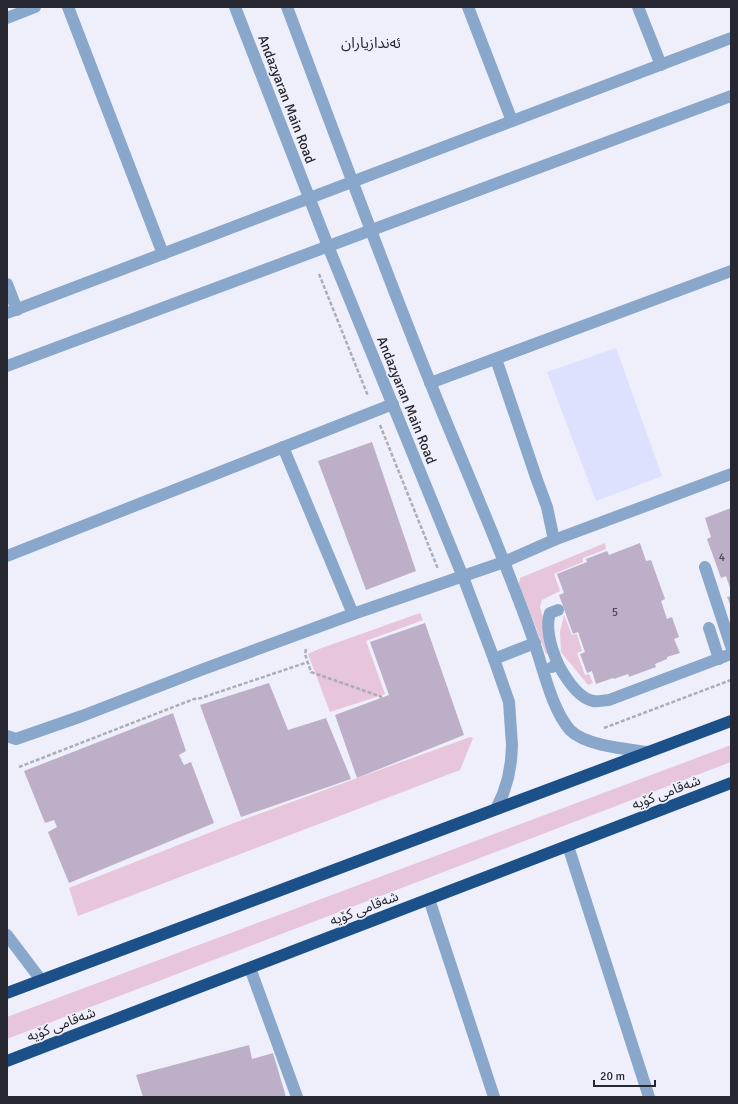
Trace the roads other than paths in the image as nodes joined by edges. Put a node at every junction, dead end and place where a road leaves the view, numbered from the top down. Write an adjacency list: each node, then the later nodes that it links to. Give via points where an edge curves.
1 (35, 7): 7 (street)
2 (68, 7): 16 (street)
3 (235, 7): 13 (street, Andazyaran Main Road)
4 (287, 7): 12 (street)
5 (468, 7): 11 (street)
6 (638, 7): 9 (street)
7 (7, 18)
8 (731, 38): 9 (street)
9 (661, 65): 11 (street)
10 (731, 96): 14 (street)
11 (512, 121): 12 (street)
12 (352, 182): 13 (street); 14 (street)
13 (309, 198): 15 (street, Andazyaran Main Road); 16 (street)
14 (371, 230): 15 (street); 22 (street)
15 (328, 246): 21 (street); 23 (street, Andazyaran Main Road)
16 (163, 254): 19 (street)
17 (731, 271): 20 (street)
18 (7, 284): 19 (street)
19 (12, 312)
20 (496, 359): 22 (street); 26 (street, via 547,507)
21 (7, 366)
22 (430, 383): 28 (street)
23 (393, 404): 24 (street); 30 (street, Andazyaran Main Road)
24 (283, 447): 27 (street); 32 (street)
25 (731, 474): 26 (street)
26 (554, 540): 28 (street)
27 (7, 556)
28 (504, 562): 30 (street); 34 (street)
29 (705, 567): 35 (street)
30 (463, 577): 32 (street); 37 (street, Andazyaran Main Road)
31 (558, 610): 39 (street, via 550,613 548,619 552,649)
32 (353, 614): 42 (street, via 82,716 16,739)
33 (709, 628): 38 (street)
34 (534, 643): 37 (street); 40 (street)
35 (731, 646)
36 (731, 654): 38 (street)
37 (494, 659): 45 (street, Andazyaran Main Road, via 509,702 512,744 508,778)
38 (719, 659): 39 (street, via 609,700 593,701 582,696 574,688)
39 (558, 664): 40 (street)
40 (543, 671): 43 (street, via 563,721 572,732 588,741)
41 (731, 721): 43 (highway)
42 (7, 736)
43 (648, 752): 45 (highway)
44 (731, 784): 46 (highway, شەقامی کۆیە)
45 (496, 809): 50 (highway)
46 (568, 846): 47 (highway, شەقامی کۆیە); 55 (street)
47 (429, 899): 49 (highway, شەقامی کۆیە); 54 (street)
48 (7, 935): 50 (street)
49 (250, 968): 52 (highway, شەقامی کۆیە); 53 (street)
50 (41, 980): 51 (highway)
51 (7, 993)
52 (7, 1061)
53 (297, 1097)
54 (494, 1097)
55 (649, 1097)

